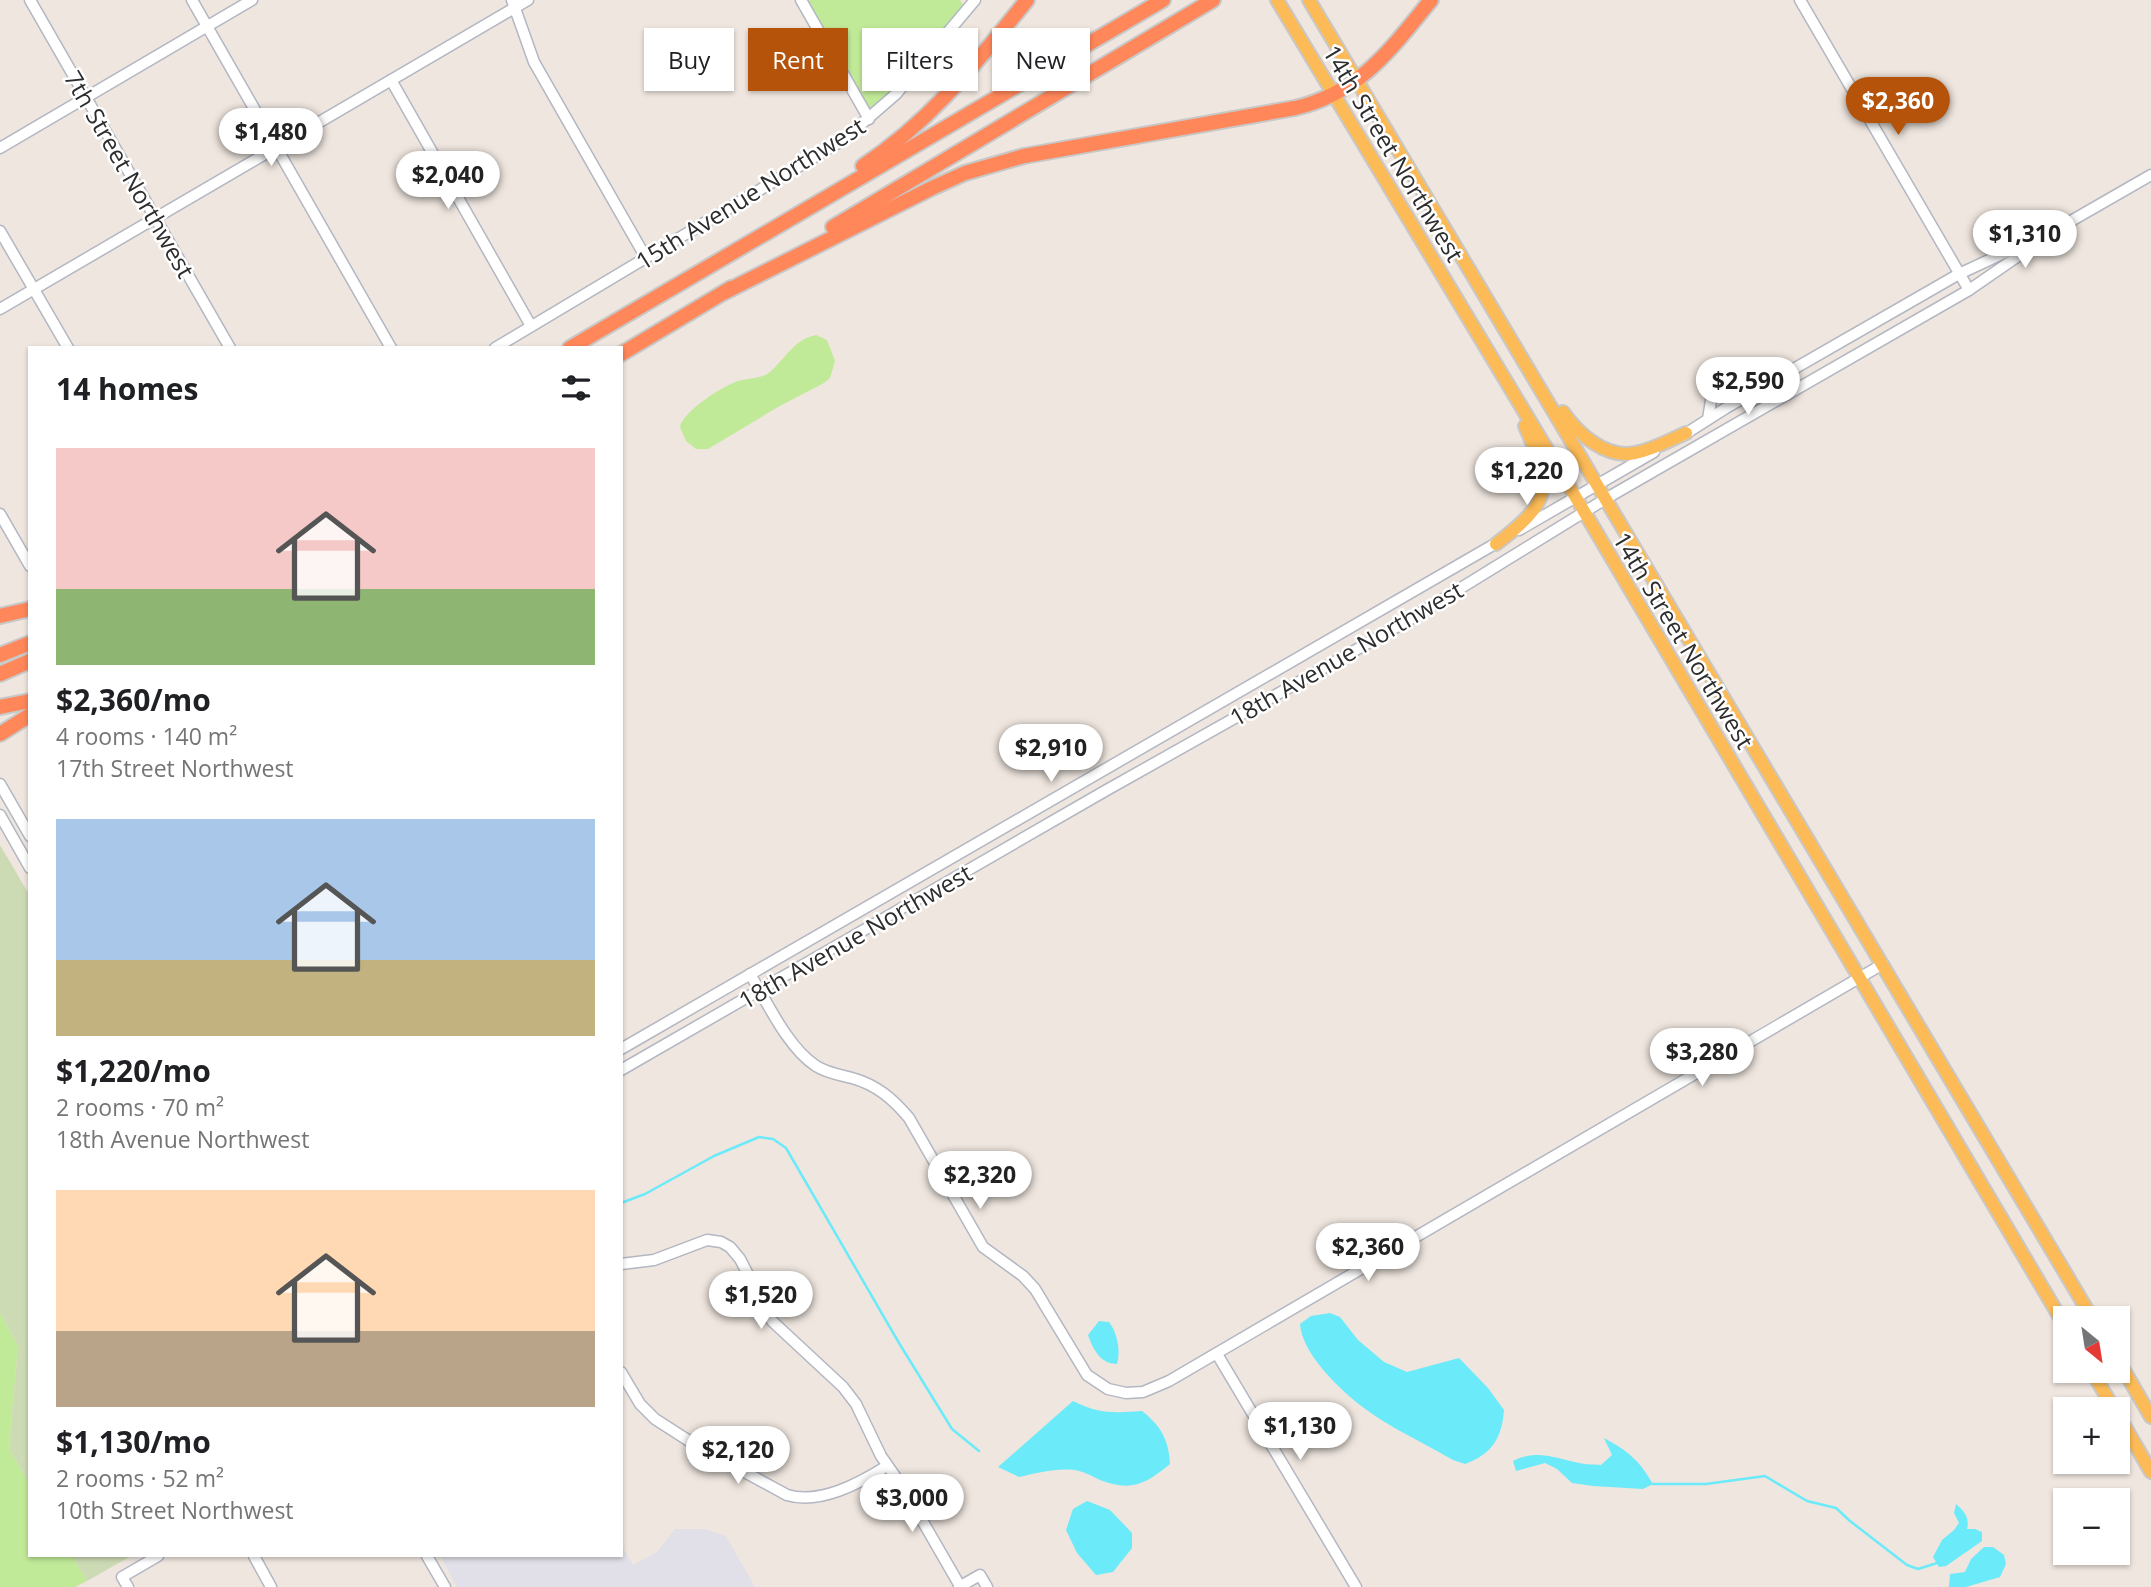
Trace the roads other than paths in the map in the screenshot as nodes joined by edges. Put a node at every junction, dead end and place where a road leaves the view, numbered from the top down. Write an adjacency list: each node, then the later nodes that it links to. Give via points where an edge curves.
1 (30, 0): 19 (street, 7th Street Northwest)
2 (192, 0): 15 (street)
3 (252, 0): 15 (street)
4 (527, 0): 14 (street)
5 (801, 0): 20 (street)
6 (975, 0): 20 (street, 15th Avenue Northwest, via 904,85)
7 (1027, 0): 28 (highway, via 948,96 917,126)
8 (1163, 0): 28 (highway)
9 (1213, 0): 32 (highway)
10 (1277, 0): 18 (main road, 14th Street Northwest)
11 (1310, 0): 17 (main road, 14th Street Northwest)
12 (1431, 0): 17 (highway, via 1381,60)
13 (1800, 0): 29 (street)
14 (513, 4): 16 (street); 27 (street, via 534,62)
15 (207, 26): 19 (street); 21 (street)
16 (391, 80): 21 (street); 34 (street)
17 (1358, 80): 18 (highway); 41 (main road, 14th Street Northwest)
18 (1335, 94): 32 (highway, via 1295,108 1024,156 975,170); 42 (main road, 14th Street Northwest)
19 (86, 97): 22 (street); 24 (street, 7th Street Northwest)
20 (869, 119): 27 (street, 15th Avenue Northwest, via 811,160)
21 (276, 147): 24 (street); 37 (street)
22 (0, 148)
23 (2151, 175): 25 (street, 18th Avenue Northwest)
24 (155, 218): 30 (street); 36 (street, 7th Street Northwest)
25 (2064, 225): 29 (street, 18th Avenue Northwest); 31 (street, 18th Avenue Northwest)
26 (0, 230): 30 (street)
27 (646, 258): 34 (street, 15th Avenue Northwest)
28 (709, 266): 39 (highway)
29 (1959, 274): 31 (street); 43 (street, 18th Avenue Northwest, via 1745,397)
30 (34, 289): 33 (street); 35 (street)
31 (1969, 290): 45 (street, 18th Avenue Northwest)
32 (725, 292): 40 (highway)
33 (0, 309)
34 (531, 326): 38 (street, 15th Avenue Northwest)
35 (67, 346)
36 (229, 346)
37 (390, 346)
38 (498, 346)
39 (573, 346)
40 (623, 353)
41 (1522, 356): 46 (main road, via 1566,417 1605,450 1635,453); 47 (main road, 14th Street Northwest)
42 (1498, 369): 48 (main road, 14th Street Northwest); 52 (main road, via 1544,477 1537,508)
43 (1730, 399): 44 (street, 18th Avenue Northwest); 44 (street, via 1706,378 1712,394); 45 (street, via 1733,415)
44 (1708, 419): 46 (street, 18th Avenue Northwest)
45 (1720, 432): 49 (street, 18th Avenue Northwest)
46 (1686, 433): 47 (street, 18th Avenue Northwest)
47 (1598, 483): 48 (street, 18th Avenue Northwest); 49 (main road, 14th Street Northwest)
48 (1575, 496): 50 (main road, 14th Street Northwest); 52 (street, 18th Avenue Northwest)
49 (1606, 498): 50 (street, 18th Avenue Northwest); 70 (main road, 14th Street Northwest)
50 (1583, 512): 72 (main road, 14th Street Northwest); 73 (street, 18th Avenue Northwest, via 1409,620)
51 (0, 514): 53 (street)
52 (1496, 544): 71 (street, 18th Avenue Northwest)
53 (28, 563)
54 (28, 607): 56 (highway)
55 (28, 608): 57 (highway)
56 (0, 611)
57 (0, 616)
58 (28, 644): 59 (highway)
59 (0, 655)
60 (28, 662): 61 (highway)
61 (0, 674)
62 (28, 701): 63 (highway)
63 (0, 707)
64 (28, 716): 65 (highway)
65 (0, 734)
66 (0, 785): 68 (street)
67 (0, 816): 69 (street)
68 (28, 833)
69 (28, 865)
70 (1883, 964): 72 (street); 78 (main road, 14th Street Northwest)
71 (750, 974): 73 (street); 74 (street, 18th Avenue Northwest)
72 (1860, 978): 77 (main road, 14th Street Northwest); 79 (street)
73 (760, 991): 75 (street, 18th Avenue Northwest); 79 (street, via 788,1037 817,1067 878,1088 894,1100 909,1118 983,1247 1035,1289 1095,1382 1119,1392 1143,1392)
74 (623, 1048)
75 (623, 1069)
76 (623, 1264): 84 (street, via 654,1260 707,1240 730,1247 772,1321 856,1404)
77 (2053, 1306)
78 (2085, 1306)
79 (1217, 1354): 94 (street)
80 (623, 1376): 84 (street, via 645,1410 663,1425 787,1495 822,1495)
81 (2130, 1381): 82 (main road)
82 (2151, 1417)
83 (2130, 1436): 85 (main road)
84 (887, 1466): 92 (street)
85 (2151, 1472)
86 (156, 1557): 89 (street, via 122,1577)
87 (255, 1557): 90 (street)
88 (428, 1557): 91 (street)
89 (128, 1587)
90 (271, 1587)
91 (445, 1587)
92 (960, 1587): 93 (street, via 980,1575)
93 (986, 1587)
94 (1356, 1587)

